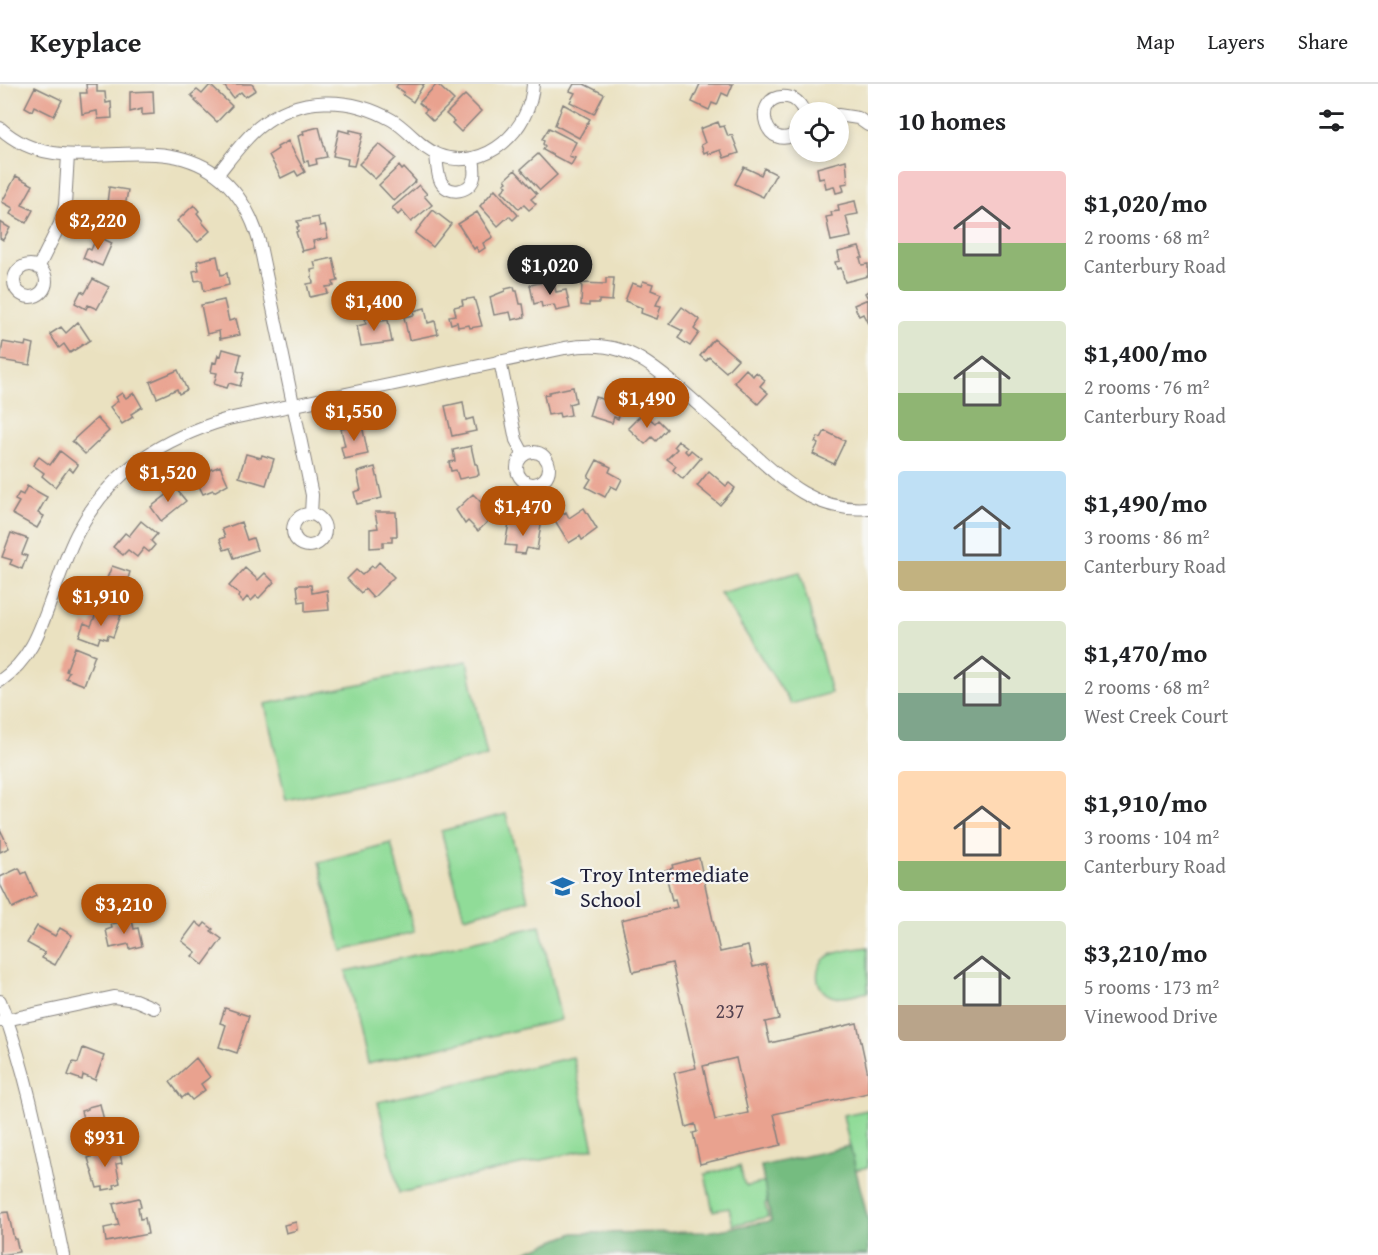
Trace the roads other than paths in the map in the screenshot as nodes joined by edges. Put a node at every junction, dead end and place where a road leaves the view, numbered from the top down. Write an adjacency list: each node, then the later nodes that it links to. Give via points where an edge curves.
1 (533, 84): 9 (street, via 532,100 515,132 499,147)
2 (796, 102): 6 (street, via 784,97 774,99 765,112 767,127 774,135)
3 (849, 117): 4 (street)
4 (868, 125)
5 (0, 129): 8 (street, via 38,150)
6 (789, 137)
7 (436, 154): 9 (street, via 453,159); 9 (street, via 441,182 458,191 472,183); 10 (street, via 373,110 326,101 302,105 266,122)
8 (68, 155): 10 (street, via 165,153 194,161); 11 (street, via 60,224)
9 (473, 158)
10 (217, 175): 13 (street, via 238,196 256,230)
11 (38, 268)
12 (500, 361): 13 (street); 14 (street, via 516,440); 15 (street, via 577,346 620,350 650,364 792,487 840,508)
13 (294, 405): 16 (street, via 312,495); 17 (street, via 197,428 141,458 117,479 78,531 34,644 20,665)
14 (524, 455)
15 (868, 508)
16 (311, 514)
17 (0, 681)
18 (0, 1002): 20 (street)
19 (154, 1008): 20 (street, via 114,997)
20 (4, 1020): 21 (street, via 34,1119)
21 (63, 1255)

